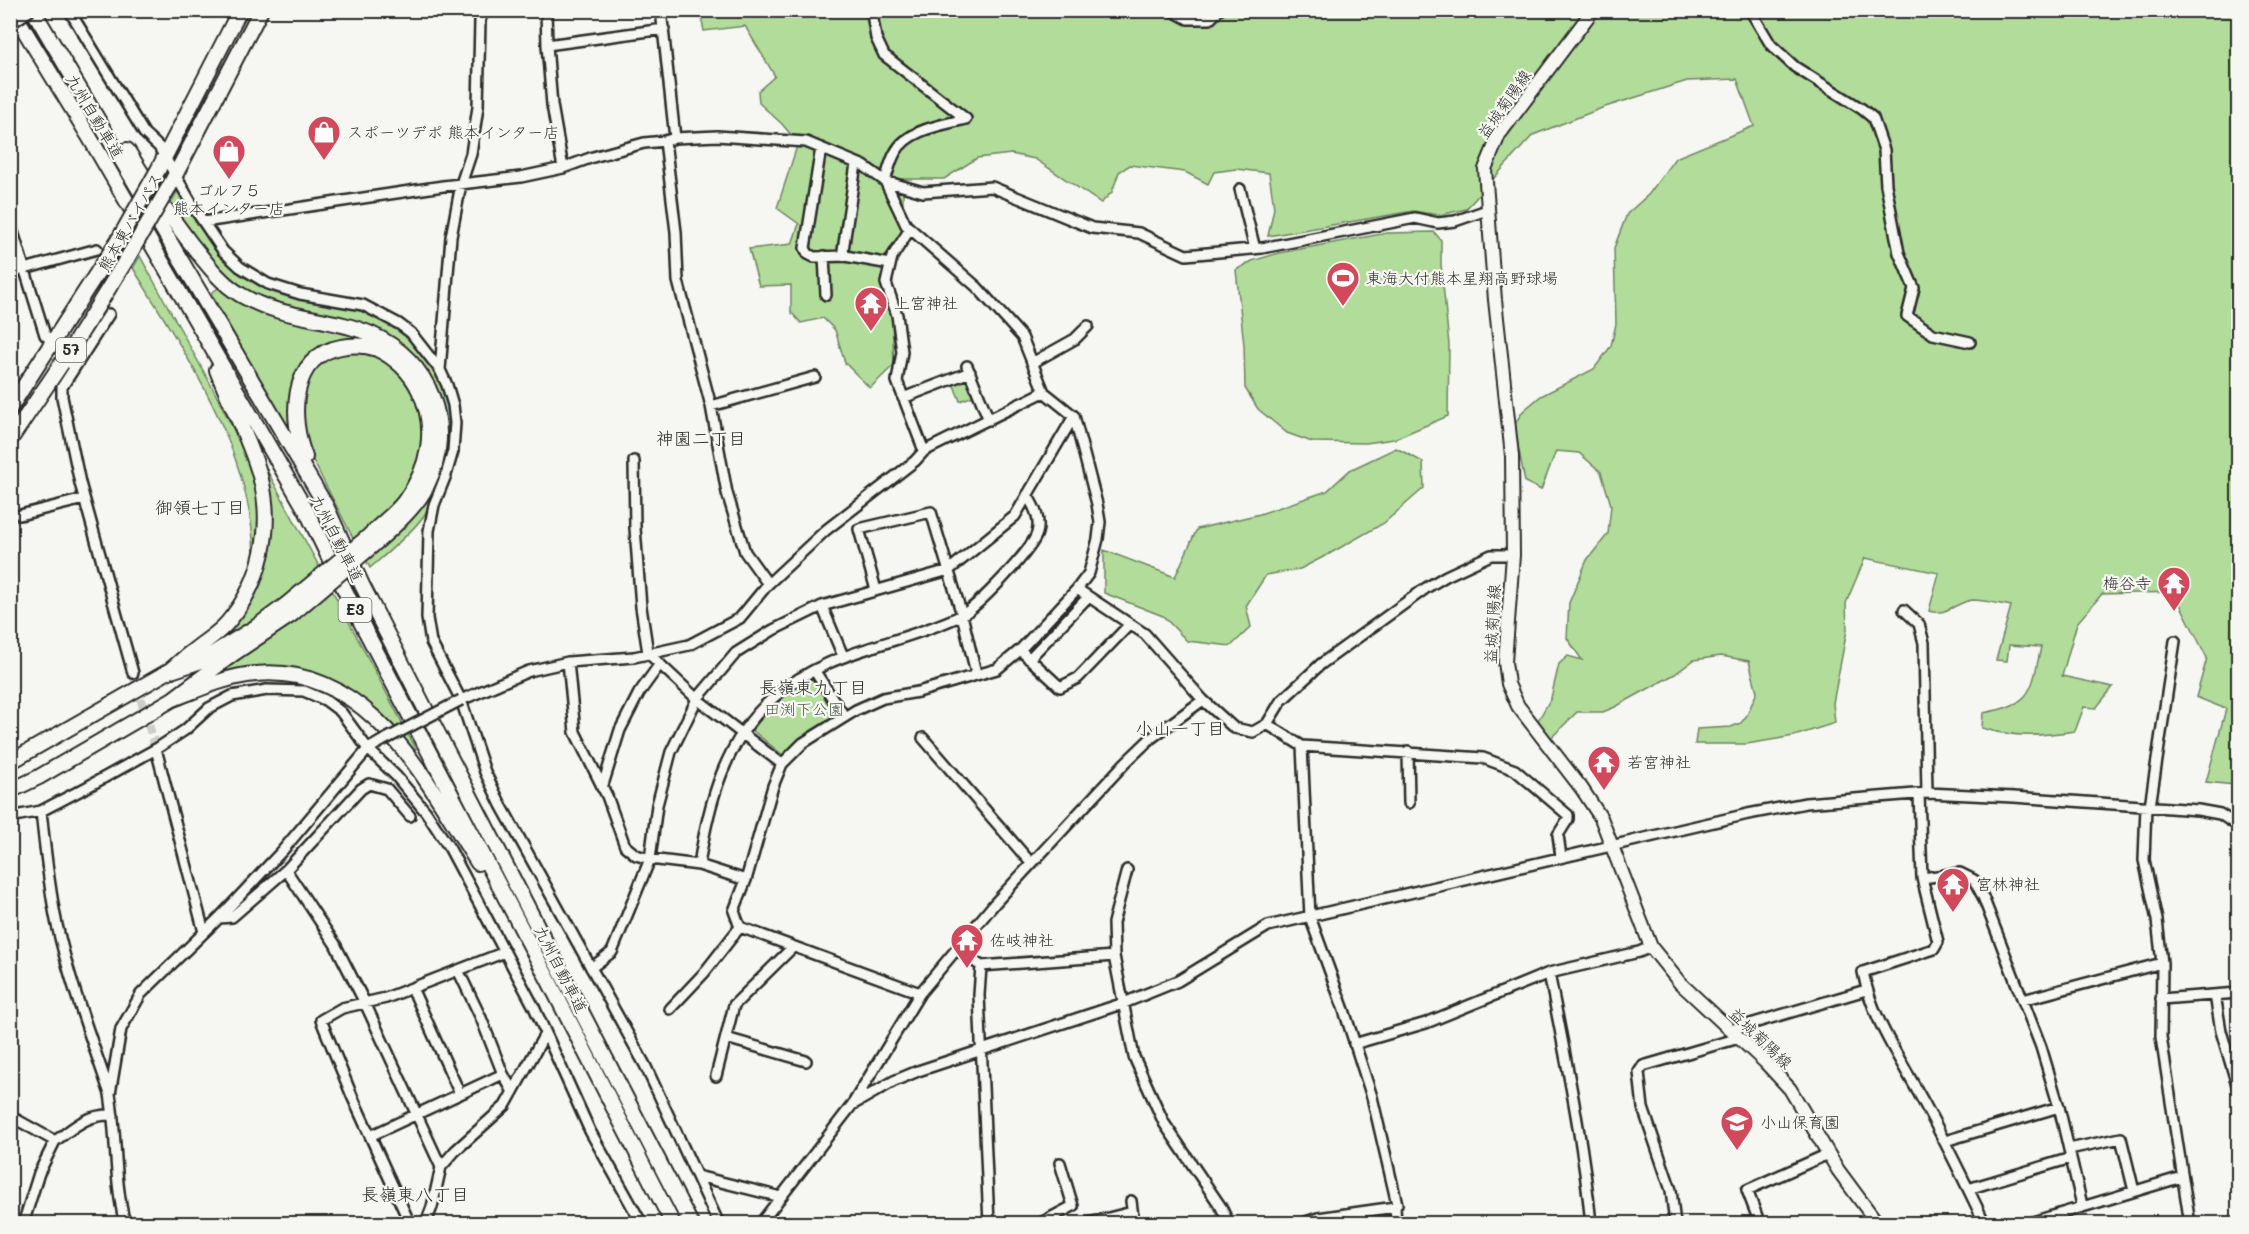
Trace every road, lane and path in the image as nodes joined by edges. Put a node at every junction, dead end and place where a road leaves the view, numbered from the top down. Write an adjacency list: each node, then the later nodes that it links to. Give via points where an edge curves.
1 (12, 10): 40 (highway, 九州自動車道 / E3)
2 (33, 10): 14 (street, bridge); 58 (highway, 九州自動車道 / E3); 60 (highway, via 156,196 213,273 240,295 267,308 369,333 389,343 418,369 438,414 435,462 420,496 394,526)
3 (69, 10): 19 (street, via 144,133)
4 (240, 10): 19 (highway, 熊本東バイパス / 57)
5 (261, 10): 22 (highway, 熊本東バイパス / 57)
6 (483, 10): 24 (street, via 478,107 471,154)
7 (546, 10): 16 (street)
8 (661, 10): 15 (street)
9 (874, 10): 23 (street, via 876,38 884,55 966,119 935,125 911,137 895,151)
10 (1171, 10): 11 (street, via 1188,19 1210,20)
11 (1219, 10)
12 (1593, 10): 26 (main road, 益城菊陽線, via 1499,135 1485,170)
13 (1750, 10): 41 (street, via 1771,45 1796,67 1873,118 1884,150 1886,185 1899,253 1914,288 1907,316 1934,334)
14 (10, 24)
15 (664, 29): 16 (street); 17 (street)
16 (548, 45): 21 (street, via 552,105)
17 (670, 140): 18 (street, via 717,136 806,142); 21 (street, via 644,143); 49 (street, via 678,280)
18 (821, 148): 20 (street); 32 (street, via 805,248 814,257)
19 (165, 158): 22 (street); 42 (highway, 熊本東バイパス / 57, bridge)
20 (856, 164): 23 (street); 33 (street)
21 (563, 168): 24 (street)
22 (173, 181): 28 (street); 44 (highway, 熊本東バイパス / 57, bridge)
23 (885, 181): 29 (street); 31 (street, via 923,192 992,187 1092,228 1138,233 1186,255)
24 (461, 184): 28 (street); 45 (street, via 451,237)
25 (1240, 189): 31 (street)
26 (1487, 210): 31 (street, via 1455,221 1438,223 1415,218); 61 (main road, 益城菊陽線, via 1512,456)
27 (10, 222): 35 (street)
28 (204, 222): 45 (street, via 223,251 240,267 268,284 300,294 363,305 411,333)
29 (910, 229): 34 (street); 43 (street, via 977,287 1022,337)
30 (97, 249): 35 (street)
31 (1255, 249)
32 (824, 256): 33 (street); 37 (street)
33 (844, 256): 34 (street)
34 (890, 264): 48 (street, via 886,283 897,315 902,352 897,381)
35 (26, 268): 36 (street); 42 (street, via 45,335)
36 (10, 273)
37 (826, 295)
38 (109, 314): 44 (street)
39 (1088, 327): 43 (street, via 1075,339)
40 (204, 334): 80 (highway, via 260,476 265,524 263,552 254,582 229,622); 129 (highway, 九州自動車道 / E3, via 307,512)
41 (1970, 342)
42 (54, 343): 50 (highway, 熊本東バイパス / 57)
43 (1032, 363): 47 (street)
44 (69, 364): 53 (highway, 熊本東バイパス / 57); 57 (street, via 62,397)
45 (440, 370): 85 (street, via 455,423 453,451 429,531 427,618 431,642)
46 (815, 377): 49 (street)
47 (1044, 392): 51 (street); 52 (street)
48 (903, 398): 52 (street, via 969,369); 54 (street)
49 (711, 406): 63 (street, via 727,493 745,552)
50 (10, 408)
51 (1074, 416): 56 (street); 64 (street, via 1100,522 1089,573)
52 (988, 420): 54 (street)
53 (10, 440)
54 (924, 451): 63 (street, via 826,531)
55 (634, 461): 74 (street, via 635,528)
56 (1027, 495): 62 (street, via 1015,516); 70 (street, via 1035,507 1037,536 975,606)
57 (84, 499): 59 (street); 81 (street)
58 (326, 506): 60 (highway, via 299,444 295,419 299,383 310,365 327,352 346,346 376,349 390,356 415,382 427,409 429,451 403,503); 181 (highway, 九州自動車道 / E3, via 383,627)
59 (20, 515)
60 (370, 541): 68 (highway, bridge)
61 (1513, 555): 88 (street, via 1491,555 1426,588 1321,664 1281,701); 106 (main road, 益城菊陽線, via 1505,662 1508,684 1518,706 1595,808)
62 (950, 570): 65 (street); 65 (street, via 931,512 859,529); 70 (street)
63 (768, 585): 74 (street, via 740,618 689,645)
64 (1077, 589): 66 (street); 73 (street)
65 (876, 590): 67 (street)
66 (1088, 597): 71 (street); 76 (street)
67 (822, 606): 75 (street); 84 (street, via 736,653)
68 (288, 610): 80 (highway, via 201,662); 83 (highway)
69 (1904, 610): 99 (street, via 1919,624 1924,643)
70 (962, 615): 75 (street); 82 (street)
71 (1130, 624): 76 (street, via 1078,678 1060,687); 86 (street, via 1145,634)
72 (2175, 641): 101 (street)
73 (1020, 650): 76 (street); 82 (street, via 997,669)
74 (648, 653): 77 (street); 78 (street)
75 (843, 656): 79 (street)
76 (1029, 658)
77 (568, 662): 85 (street, via 529,671); 97 (street, via 575,732)
78 (660, 664): 84 (street); 97 (street, via 620,730)
79 (814, 670): 87 (street); 89 (street, via 774,697)
80 (169, 671): 95 (highway)
81 (134, 673)
82 (976, 674): 87 (street, via 883,698)
83 (173, 699): 98 (highway); 129 (highway, via 246,675 287,674 341,691 359,704 385,727 414,762)
84 (697, 699): 89 (street); 108 (street, via 671,752 657,805)
85 (461, 700): 93 (street, bridge); 126 (street, via 485,772 501,805)
86 (1203, 700): 88 (street, via 1234,728 1253,732); 109 (street, via 1150,739)
87 (844, 716): 96 (street, via 803,743)
88 (1267, 724): 91 (street)
89 (742, 734): 96 (street); 110 (street, via 717,784)
90 (923, 738): 109 (street)
91 (1302, 746): 94 (street); 115 (street)
92 (156, 749): 93 (street, via 209,708 232,696 267,690 304,691 325,700 341,712); 102 (street); 118 (street)
93 (368, 749): 116 (street, via 283,850); 122 (street, via 426,812)
94 (1408, 751): 100 (street); 107 (street, via 1483,758 1515,770 1568,815 1558,836)
95 (10, 762)
96 (782, 764): 114 (street)
97 (602, 788): 108 (street, via 625,846)
98 (10, 791)
99 (1923, 794): 101 (street); 106 (street, via 1806,803); 113 (street)
100 (1409, 803)
101 (2148, 806): 105 (street, via 2220,814); 124 (street, via 2144,860)
102 (41, 811): 104 (street); 150 (street, via 57,927)
103 (410, 816): 111 (street, via 387,789 369,784)
104 (10, 817)
105 (2238, 826)
106 (1611, 846): 107 (street); 120 (main road, 益城菊陽線)
107 (1561, 857): 115 (street)
108 (650, 859): 110 (street); 126 (street, via 612,952)
109 (1031, 863): 121 (street)
110 (699, 866): 114 (street)
111 (286, 870): 116 (street, via 232,918); 138 (street, via 335,944)
112 (1127, 870): 123 (street, via 1113,923)
113 (1922, 878): 131 (street, via 1938,942 1934,948 1863,972); 136 (street, via 1960,873 1974,880)
114 (746, 880): 117 (street, via 734,911)
115 (1310, 916): 137 (street, via 1268,926 1178,981); 143 (street)
116 (219, 918): 118 (street)
117 (740, 927): 119 (street); 139 (street)
118 (204, 932): 150 (street, via 133,1004 121,1029)
119 (793, 946): 132 (street); 142 (street, via 734,1005)
120 (1651, 947): 128 (street); 141 (main road, 益城菊陽線, via 1680,983)
121 (957, 949): 125 (street); 132 (street)
122 (505, 952): 127 (street); 140 (street)
123 (1114, 956): 125 (street); 137 (street)
124 (2162, 963): 135 (street); 136 (street)
125 (981, 966): 144 (street)
126 (591, 968): 164 (street, via 645,1065)
127 (458, 970): 130 (street); 146 (street)
128 (1549, 973): 143 (street, via 1426,1023); 192 (street)
129 (549, 981): 180 (highway, 九州自動車道 / E3)
130 (412, 988): 138 (street); 151 (street)
131 (1866, 990): 141 (street); 159 (street)
132 (920, 993): 152 (street)
133 (2238, 993): 134 (street)
134 (2215, 995): 135 (street); 148 (street)
135 (2161, 999): 165 (street, via 2161,1037)
136 (2023, 1000): 153 (street)
137 (1124, 1002): 144 (street); 188 (street, via 1134,1057 1164,1123)
138 (365, 1003): 154 (street); 157 (street, via 342,1008 321,1020)
139 (670, 1009)
140 (545, 1034): 149 (street); 179 (street, via 590,1131)
141 (1734, 1034): 160 (main road, 益城菊陽線, via 1790,1089); 193 (street, via 1643,1066 1639,1072 1644,1108 1671,1190)
142 (726, 1038): 145 (street); 147 (street)
143 (1354, 1044): 171 (street, via 1372,1097)
144 (982, 1050): 152 (street, via 902,1078); 184 (street)
145 (806, 1061)
146 (503, 1074): 149 (street); 151 (street)
147 (716, 1076)
148 (2238, 1088)
149 (513, 1092): 163 (street, via 505,1106)
150 (110, 1094): 155 (street)
151 (460, 1094): 154 (street)
152 (852, 1105): 168 (street)
153 (2059, 1107): 159 (street); 161 (street)
154 (416, 1114): 157 (street); 163 (street)
155 (113, 1115): 158 (street, via 86,1118); 176 (street, via 119,1199)
156 (10, 1116): 158 (street)
157 (370, 1136): 177 (street)
158 (56, 1141): 175 (street, via 39,1173)
159 (1945, 1141): 166 (street)
160 (1828, 1154): 194 (street, via 1747,1190); 195 (main road, 益城菊陽線)
161 (2070, 1154): 166 (street); 167 (street, via 2121,1138); 170 (street)
162 (1060, 1163): 185 (street, via 1073,1206)
163 (441, 1167): 178 (street, via 432,1207)
164 (697, 1176): 168 (street); 182 (street)
165 (2182, 1177): 167 (street); 198 (street)
166 (1968, 1189): 196 (street)
167 (2134, 1191): 170 (street)
168 (781, 1197): 183 (street)
169 (1131, 1201): 172 (street)
170 (2082, 1205): 197 (street)
171 (1395, 1207): 173 (street); 191 (street)
172 (1132, 1212): 186 (street); 187 (street)
173 (1363, 1213): 174 (street); 190 (street)
174 (1318, 1221): 189 (street)
175 (23, 1224)
176 (125, 1224)
177 (410, 1224)
178 (422, 1224)
179 (642, 1224)
180 (672, 1224)
181 (691, 1224)
182 (719, 1224)
183 (760, 1224)
184 (989, 1224)
185 (1039, 1224)
186 (1085, 1224)
187 (1134, 1224)
188 (1229, 1224)
189 (1300, 1224)
190 (1365, 1224)
191 (1396, 1224)
192 (1591, 1224)
193 (1675, 1224)
194 (1760, 1224)
195 (1878, 1224)
196 (1985, 1224)
197 (2026, 1224)
198 (2190, 1224)

